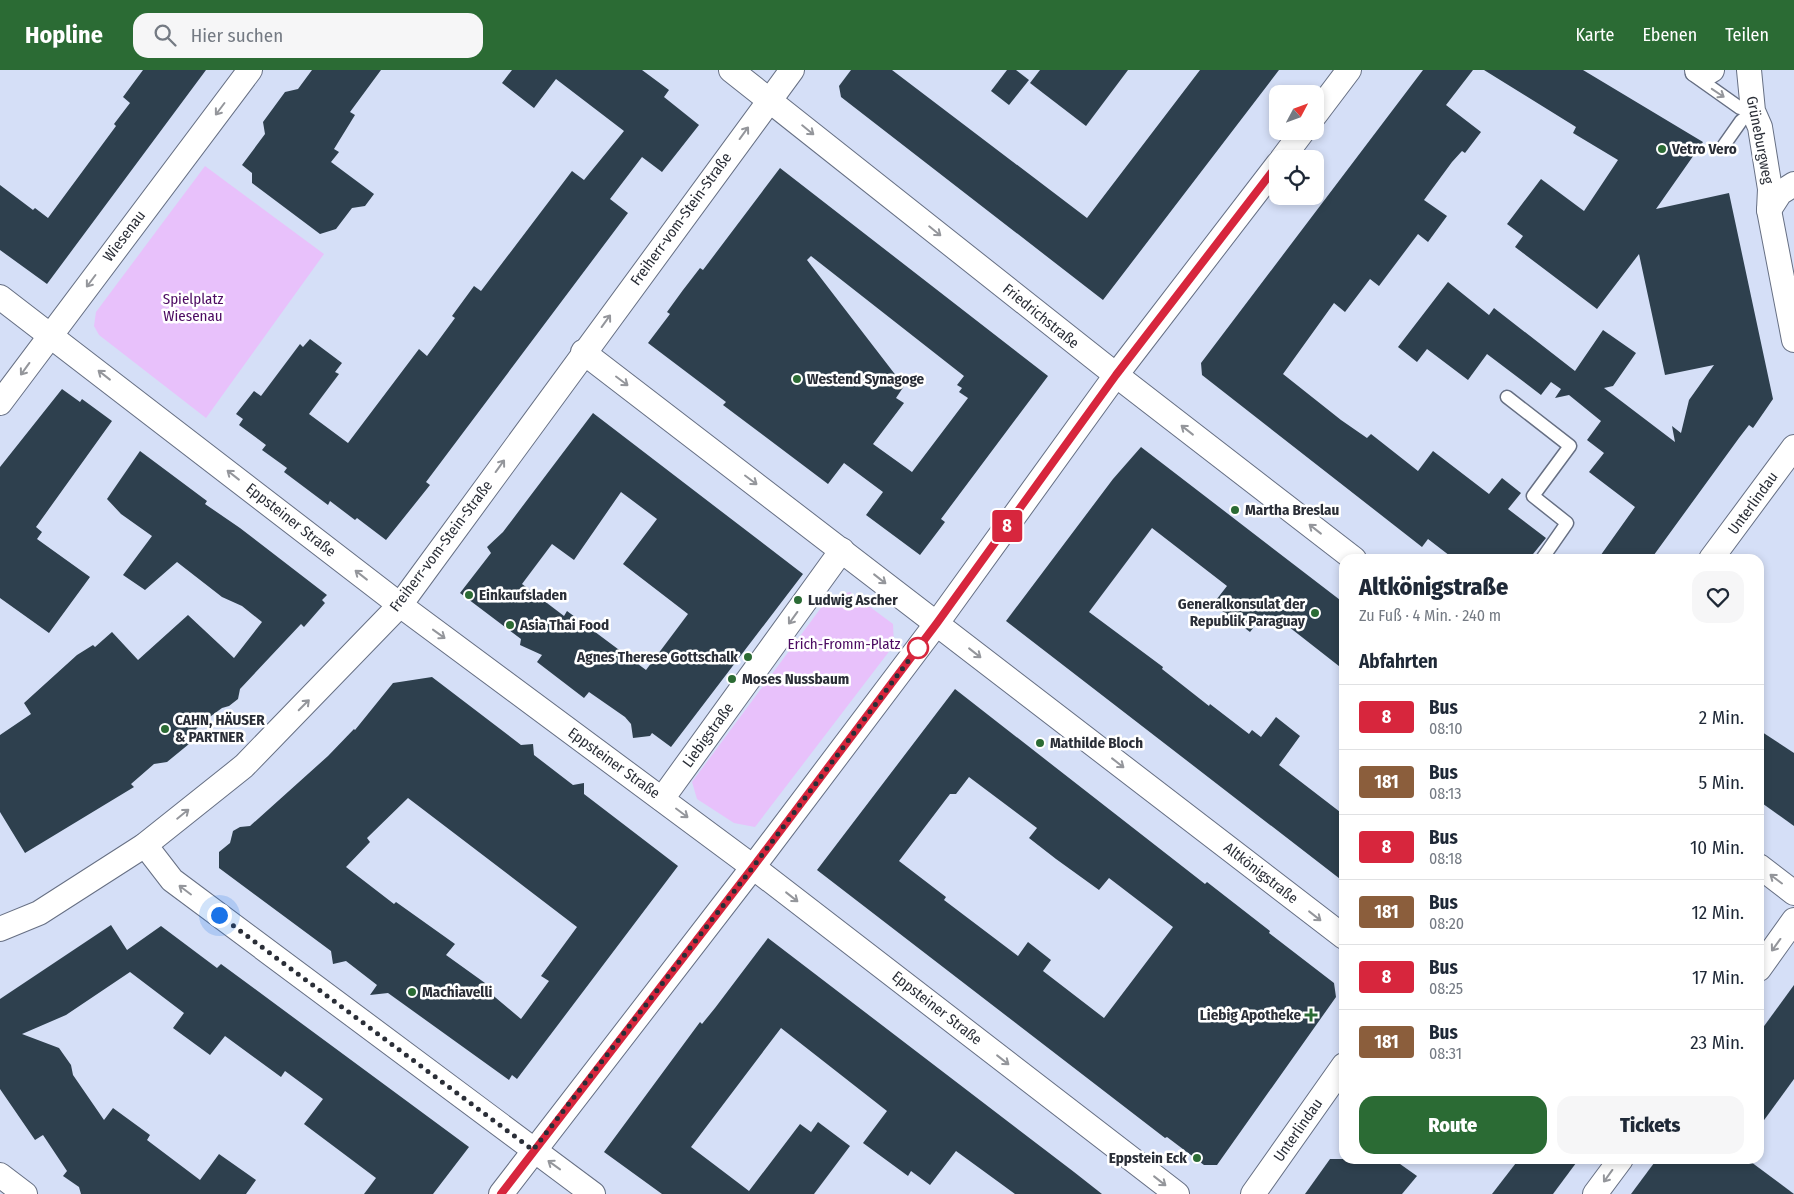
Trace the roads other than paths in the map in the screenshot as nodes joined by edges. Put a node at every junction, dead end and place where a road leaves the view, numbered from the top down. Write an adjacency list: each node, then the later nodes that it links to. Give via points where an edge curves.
1 (250, 70): 17 (street, Wiesenau, one-way to 17)
2 (731, 70): 9 (street, Friedrichstraße)
3 (792, 70): 9 (street, Freiherr-vom-Stein-Straße)
4 (1349, 70): 10 (street)
5 (1686, 70): 11 (lane, one-way to 11, via 1740,108)
6 (1697, 70): 7 (street)
7 (1712, 70)
8 (1749, 70): 11 (street, Grüneburgweg)
9 (769, 99): 19 (street, Freiherr-vom-Stein-Straße, one-way to 9); 20 (street, Friedrichstraße, one-way to 20)
10 (1324, 103)
11 (1753, 111): 12 (lane, via 1741,121); 15 (street, Grüneburgweg, via 1760,127 1770,189)
12 (1722, 148)
13 (1269, 176): 20 (street)
14 (1794, 184): 15 (street, Grüneburgweg, via 1780,193)
15 (1769, 210): 18 (street, Grüneburgweg)
16 (0, 297): 17 (street, Eppsteiner Straße)
17 (51, 334): 22 (street, Wiesenau, one-way to 22); 28 (street, Eppsteiner Straße, one-way to 17)
18 (1794, 340)
19 (583, 352): 24 (street, Altkönigstraße, one-way to 24); 28 (street, Freiherr-vom-Stein-Straße, one-way to 19)
20 (1116, 375): 25 (street, Friedrichstraße, one-way to 20); 29 (street)
21 (1507, 397): 26 (lane, via 1570,446 1534,496 1567,523)
22 (0, 403)
23 (1794, 447): 27 (street, Unterlindau)
24 (842, 550): 29 (street, Altkönigstraße, one-way to 29); 30 (street, Liebigstraße, one-way to 30)
25 (1348, 554)
26 (1545, 554)
27 (1715, 554)
28 (400, 605): 30 (street, Eppsteiner Straße, one-way to 30); 31 (street, Freiherr-vom-Stein-Straße, one-way to 28, via 244,766)
29 (937, 623): 32 (street); 37 (street, Altkönigstraße, one-way to 37)
30 (662, 799): 32 (street, Eppsteiner Straße, one-way to 32)
31 (145, 844): 36 (street, Freiherr-vom-Stein-Straße, via 39,913); 40 (street, one-way to 31, via 172,880)
32 (753, 867): 40 (street); 46 (street, Eppsteiner Straße, one-way to 46)
33 (1764, 870): 34 (street, one-way to 33)
34 (1794, 892)
35 (1794, 920): 38 (street, one-way to 38)
36 (0, 929)
37 (1339, 934)
38 (1764, 962)
39 (1339, 1072): 47 (street, Unterlindau)
40 (533, 1150): 44 (street); 45 (street, one-way to 40)
41 (1616, 1164): 48 (street, one-way to 48)
42 (0, 1175): 43 (street)
43 (25, 1194)
44 (501, 1194)
45 (593, 1194)
46 (1177, 1194)
47 (1253, 1194)
48 (1595, 1194)

